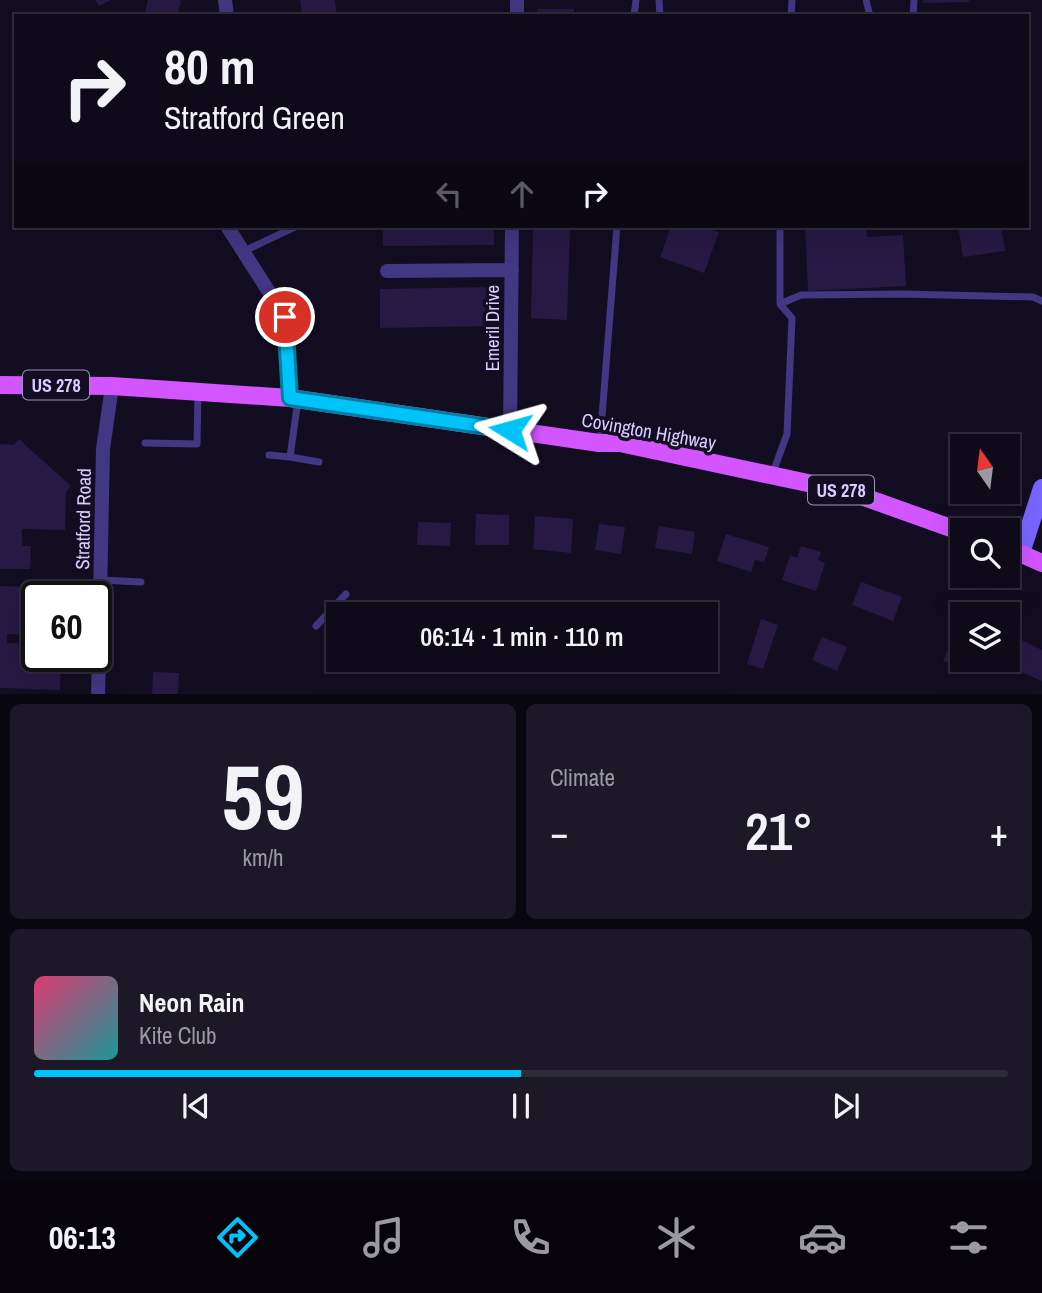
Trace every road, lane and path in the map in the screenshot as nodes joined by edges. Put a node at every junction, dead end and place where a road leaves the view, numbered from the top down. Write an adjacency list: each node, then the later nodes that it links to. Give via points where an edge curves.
1 (228, 228): 6 (street)
2 (293, 228): 6 (lane)
3 (512, 228): 7 (street, Emeril Drive)
4 (617, 228): 17 (lane)
5 (780, 228): 10 (lane)
6 (243, 251): 14 (street, via 285,317)
7 (512, 270): 8 (street); 15 (street, Emeril Drive)
8 (387, 271)
9 (1042, 301): 10 (lane, via 970,294 839,294 801,295)
10 (780, 304): 21 (lane, via 792,317 790,406 787,434)
11 (0, 385): 12 (main road, US 278)
12 (112, 386): 13 (main road, Covington Highway / US 278); 27 (street, Stratford Road, via 103,449)
13 (198, 393): 14 (main road, Covington Highway / US 278); 16 (lane, via 197,444)
14 (294, 398): 15 (main road, Covington Highway / US 278); 19 (lane)
15 (510, 430): 17 (main road, Covington Highway / US 278)
16 (145, 443)
17 (599, 443): 21 (main road, Covington Highway / US 278, via 620,443)
18 (269, 455): 19 (lane)
19 (290, 457): 20 (lane)
20 (319, 462)
21 (771, 475): 23 (main road, Covington Highway / US 278, via 850,492)
22 (1042, 488): 24 (main road)
23 (950, 528)
24 (1020, 537)
25 (1020, 553): 26 (main road)
26 (1042, 563)
27 (101, 580): 28 (lane); 31 (street, Stratford Road)
28 (141, 582)
29 (346, 594): 30 (lane)
30 (316, 626)
31 (99, 694)

